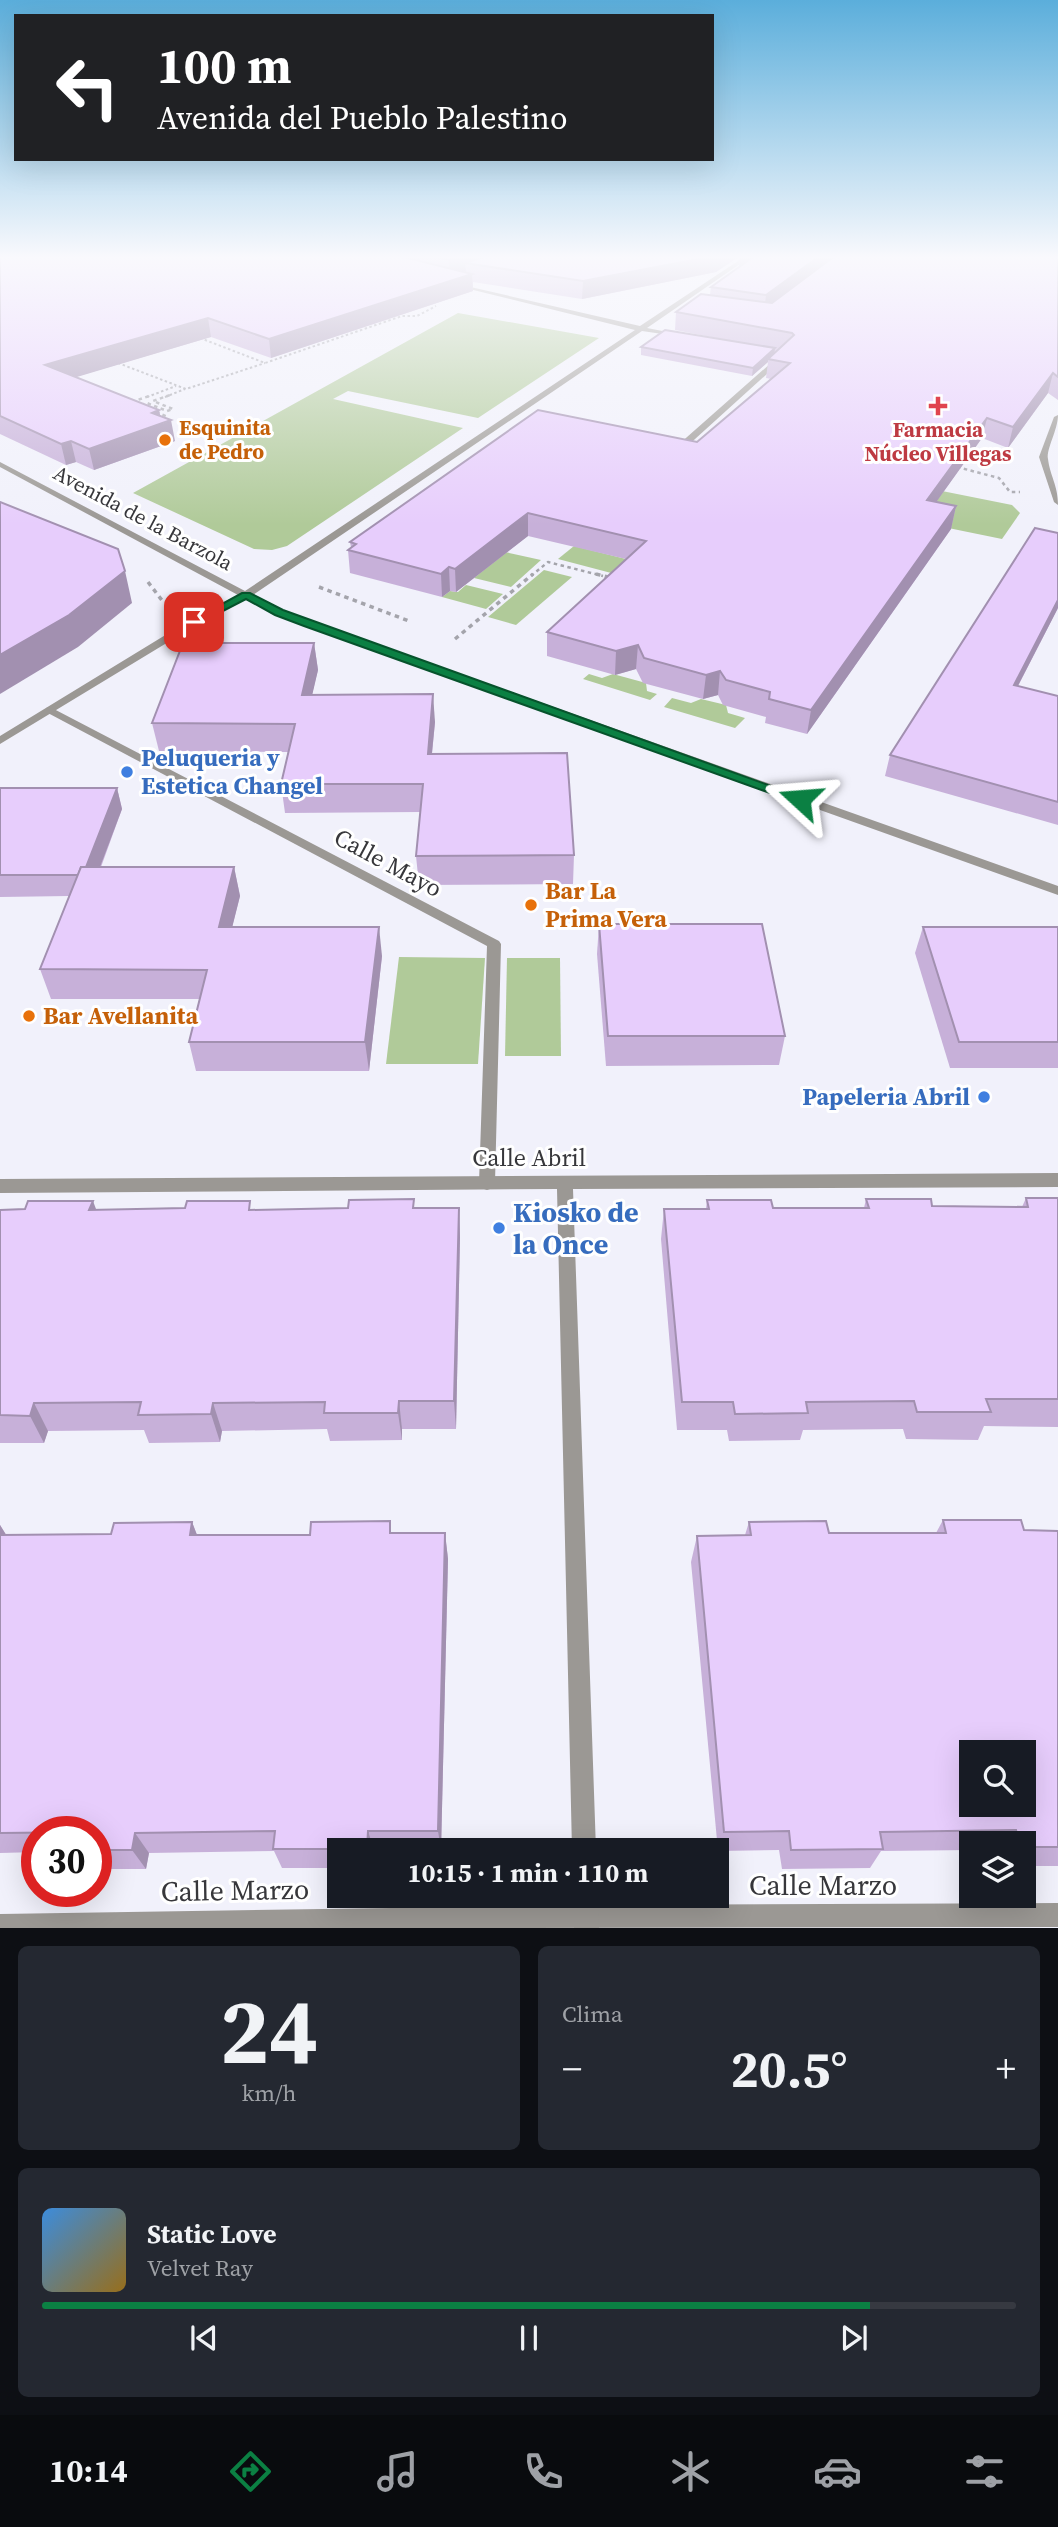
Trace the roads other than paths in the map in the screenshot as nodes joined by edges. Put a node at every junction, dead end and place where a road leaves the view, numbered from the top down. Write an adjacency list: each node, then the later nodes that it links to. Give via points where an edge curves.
1 (615, 345): 7 (street)
2 (746, 347): 4 (street, via 785,354)
3 (1058, 418): 6 (street, via 1043,457)
4 (681, 447)
5 (0, 464): 7 (street, Avenida de la Barzola)
6 (1058, 502)
7 (246, 595): 8 (street); 10 (street, Avenida de la Barzola, via 299,620)
8 (50, 710): 9 (street); 12 (street, Calle Mayo, via 494,944)
9 (0, 741)
10 (1058, 891)
11 (1058, 1180): 13 (street, Calle Abril)
12 (487, 1183): 13 (street, Calle Abril); 14 (street, Calle Abril)
13 (565, 1183): 15 (street)
14 (0, 1186)
15 (584, 1838)
16 (586, 1913): 17 (street, Calle Marzo); 18 (street, Calle Marzo)
17 (1058, 1915)
18 (0, 1926)

